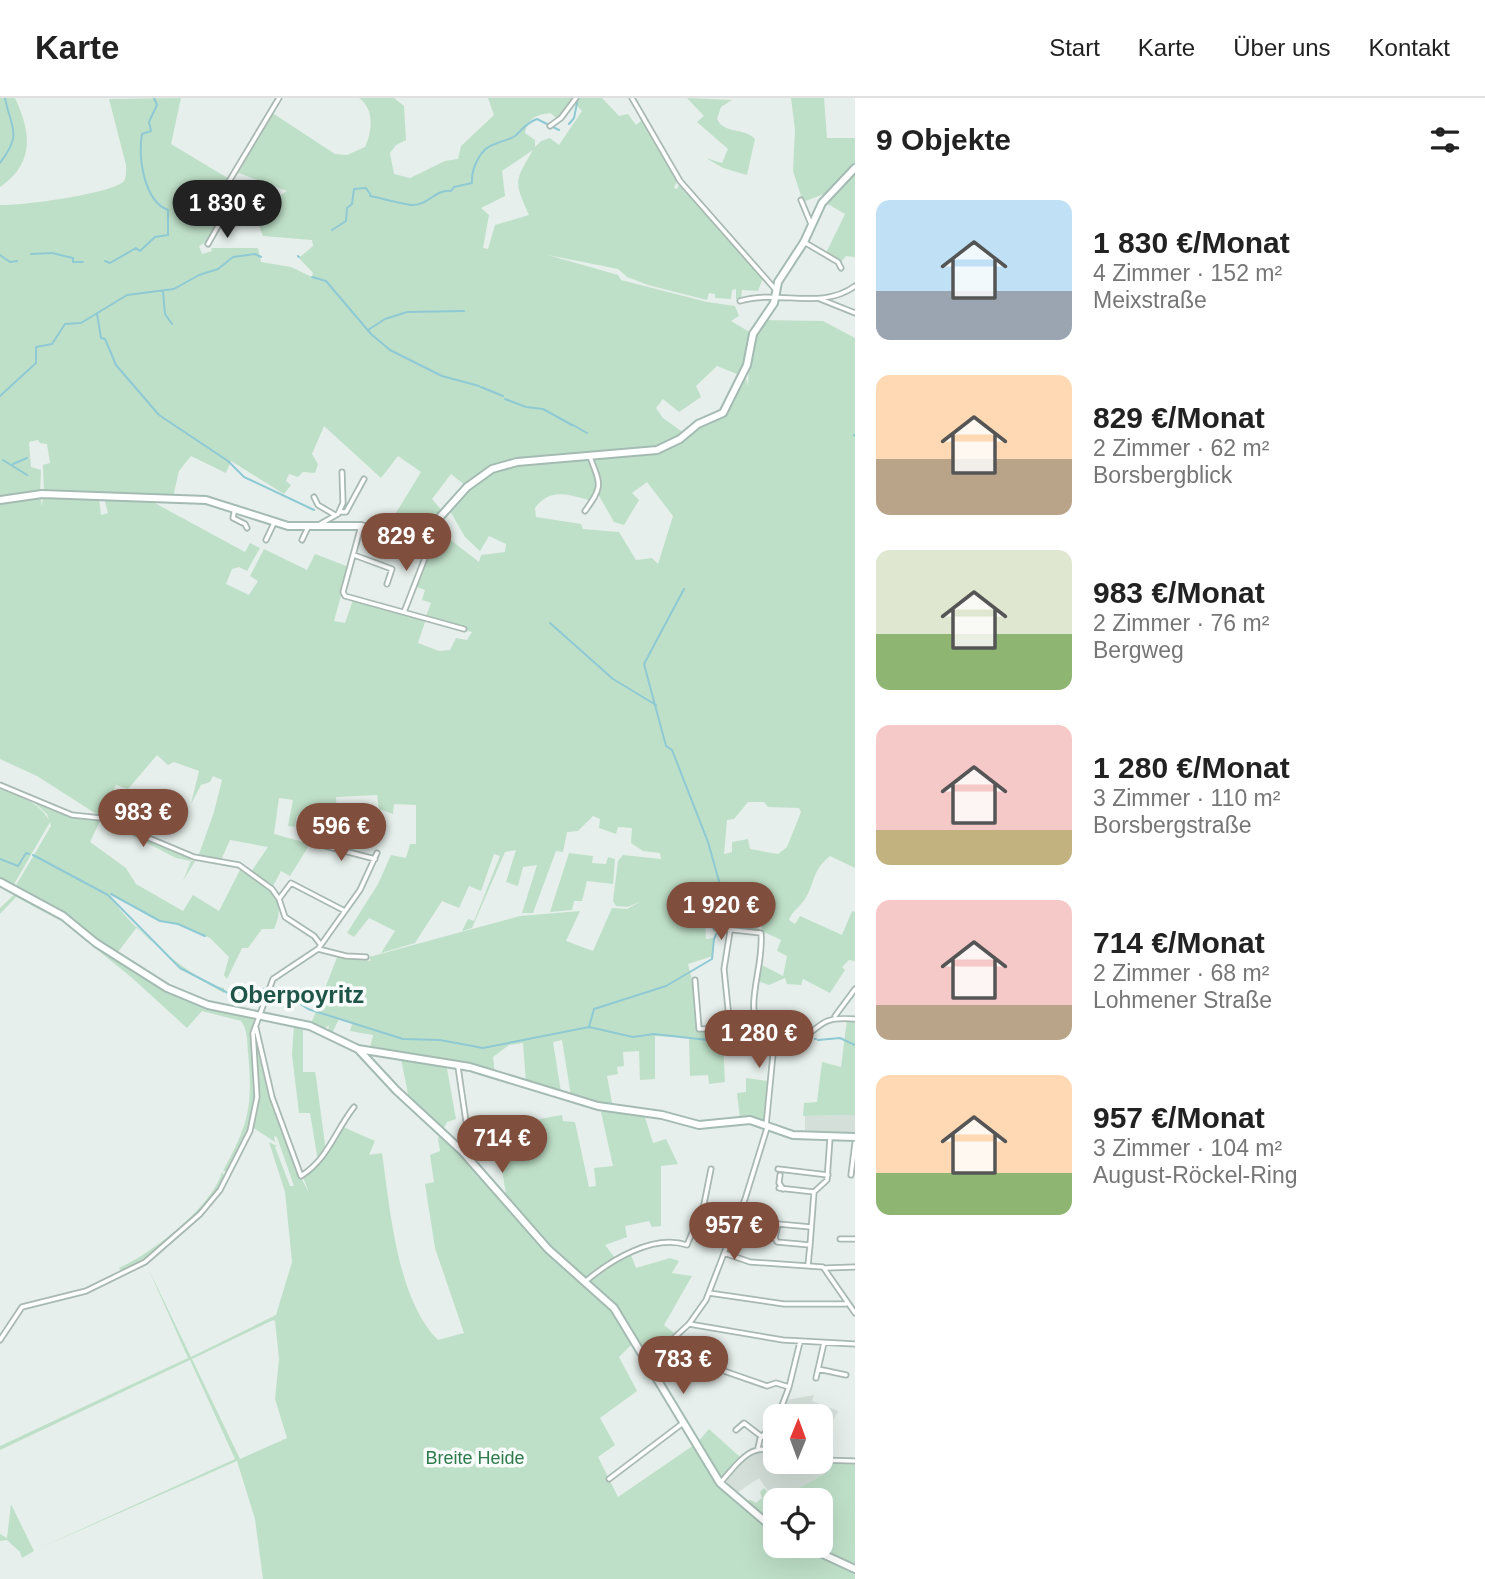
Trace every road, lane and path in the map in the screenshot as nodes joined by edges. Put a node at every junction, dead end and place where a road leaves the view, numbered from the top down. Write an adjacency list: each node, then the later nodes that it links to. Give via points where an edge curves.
1 (279, 98): 9 (street, via 228,183 222,219)
2 (576, 98): 4 (street)
3 (632, 98): 12 (street, via 680,181)
4 (550, 126)
5 (855, 168): 7 (street, via 822,203)
6 (801, 200): 7 (street)
7 (812, 226): 8 (street)
8 (804, 242): 10 (street); 12 (street)
9 (208, 244)
10 (841, 268)
11 (855, 285): 13 (street, via 842,295)
12 (776, 293): 13 (street, via 793,300); 14 (street); 16 (street, via 753,334 742,376 726,411 653,451)
13 (818, 298): 15 (street)
14 (740, 302)
15 (855, 313)
16 (589, 454): 22 (street, via 600,484); 31 (street, via 492,469 467,487 423,536)
17 (342, 472): 23 (street, via 343,503)
18 (364, 479): 23 (street, via 346,512)
19 (314, 497): 23 (street, via 318,505)
20 (0, 500): 21 (street, via 42,494 206,500)
21 (235, 508): 24 (street); 29 (street, via 233,518)
22 (585, 511)
23 (337, 514): 25 (street); 26 (street)
24 (274, 521): 28 (street); 32 (street)
25 (335, 524): 26 (street); 27 (street)
26 (320, 526): 28 (street)
27 (361, 526): 31 (street); 33 (street)
28 (308, 527): 30 (street)
29 (247, 528)
30 (304, 538)
31 (413, 539): 35 (street, via 425,558)
32 (266, 540)
33 (355, 555): 34 (street, via 392,569); 35 (street, via 345,596)
34 (387, 584)
35 (404, 612): 36 (street)
36 (464, 629)
37 (0, 785): 42 (street, via 72,815 101,818 194,856 239,865)
38 (314, 844): 40 (street)
39 (377, 853): 40 (street)
40 (375, 859): 43 (street)
41 (0, 882): 50 (street, via 63,916 167,988 198,1002)
42 (279, 899): 43 (street, via 291,883); 46 (street, via 285,917 314,936)
43 (344, 910): 46 (street)
44 (718, 910): 45 (street, via 716,928)
45 (730, 931): 54 (street, via 724,969); 55 (street, via 761,933 762,965 752,999)
46 (320, 947): 47 (street); 50 (street, via 281,971)
47 (366, 957)
48 (695, 980): 54 (street, via 699,1029)
49 (855, 989): 51 (street)
50 (258, 1015): 53 (street); 57 (street, via 310,1026)
51 (835, 1017): 52 (street); 56 (street, via 823,1020 802,1040)
52 (855, 1019)
53 (256, 1023): 59 (street, via 268,1083 301,1176 327,1152); 83 (street, via 252,1040 257,1097 250,1131 235,1165 209,1204 145,1262 86,1291 22,1307)
54 (730, 1028): 55 (street)
55 (756, 1028): 56 (street, via 761,1038)
56 (774, 1044): 60 (street)
57 (358, 1049): 58 (street); 63 (street)
58 (457, 1065): 60 (street, via 598,1106 699,1125 745,1119); 63 (street)
59 (354, 1107)
60 (766, 1127): 61 (street); 74 (street)
61 (830, 1138): 62 (street); 67 (street)
62 (855, 1140): 68 (street)
63 (472, 1162): 78 (street, via 548,1249)
64 (711, 1169): 78 (street, via 704,1204 687,1245 672,1241 641,1249)
65 (778, 1169): 67 (street)
66 (780, 1175): 69 (street, via 781,1189)
67 (828, 1175): 69 (street)
68 (851, 1175)
69 (814, 1192): 70 (street)
70 (811, 1227): 73 (street); 73 (street, via 778,1224 775,1236 777,1242)
71 (840, 1238): 72 (street)
72 (855, 1239)
73 (810, 1245): 75 (street)
74 (724, 1253): 75 (street, via 750,1262); 79 (street)
75 (808, 1265): 77 (street)
76 (855, 1267): 77 (street)
77 (825, 1269): 80 (street)
78 (586, 1281): 87 (street, via 614,1308)
79 (709, 1293): 80 (street, via 784,1304); 82 (street)
80 (848, 1304): 81 (street)
81 (855, 1313)
82 (689, 1324): 84 (street); 87 (street)
83 (0, 1340)
84 (800, 1342): 85 (street); 92 (street)
85 (824, 1343): 86 (street); 89 (street)
86 (855, 1344)
87 (648, 1362): 94 (street)
88 (706, 1366): 92 (street, via 767,1386)
89 (818, 1369): 90 (street); 91 (street)
90 (846, 1375)
91 (816, 1378)
92 (789, 1387): 93 (street)
93 (783, 1404)
94 (683, 1423): 101 (street); 102 (street)
95 (736, 1430): 96 (street, via 744,1423)
96 (762, 1437): 97 (street)
97 (758, 1448): 98 (street); 102 (street)
98 (763, 1449)
99 (833, 1460): 100 (street)
100 (855, 1461)
101 (609, 1479)
102 (720, 1483): 103 (street)
103 (763, 1520)
104 (831, 1558): 105 (street)
105 (855, 1569)

